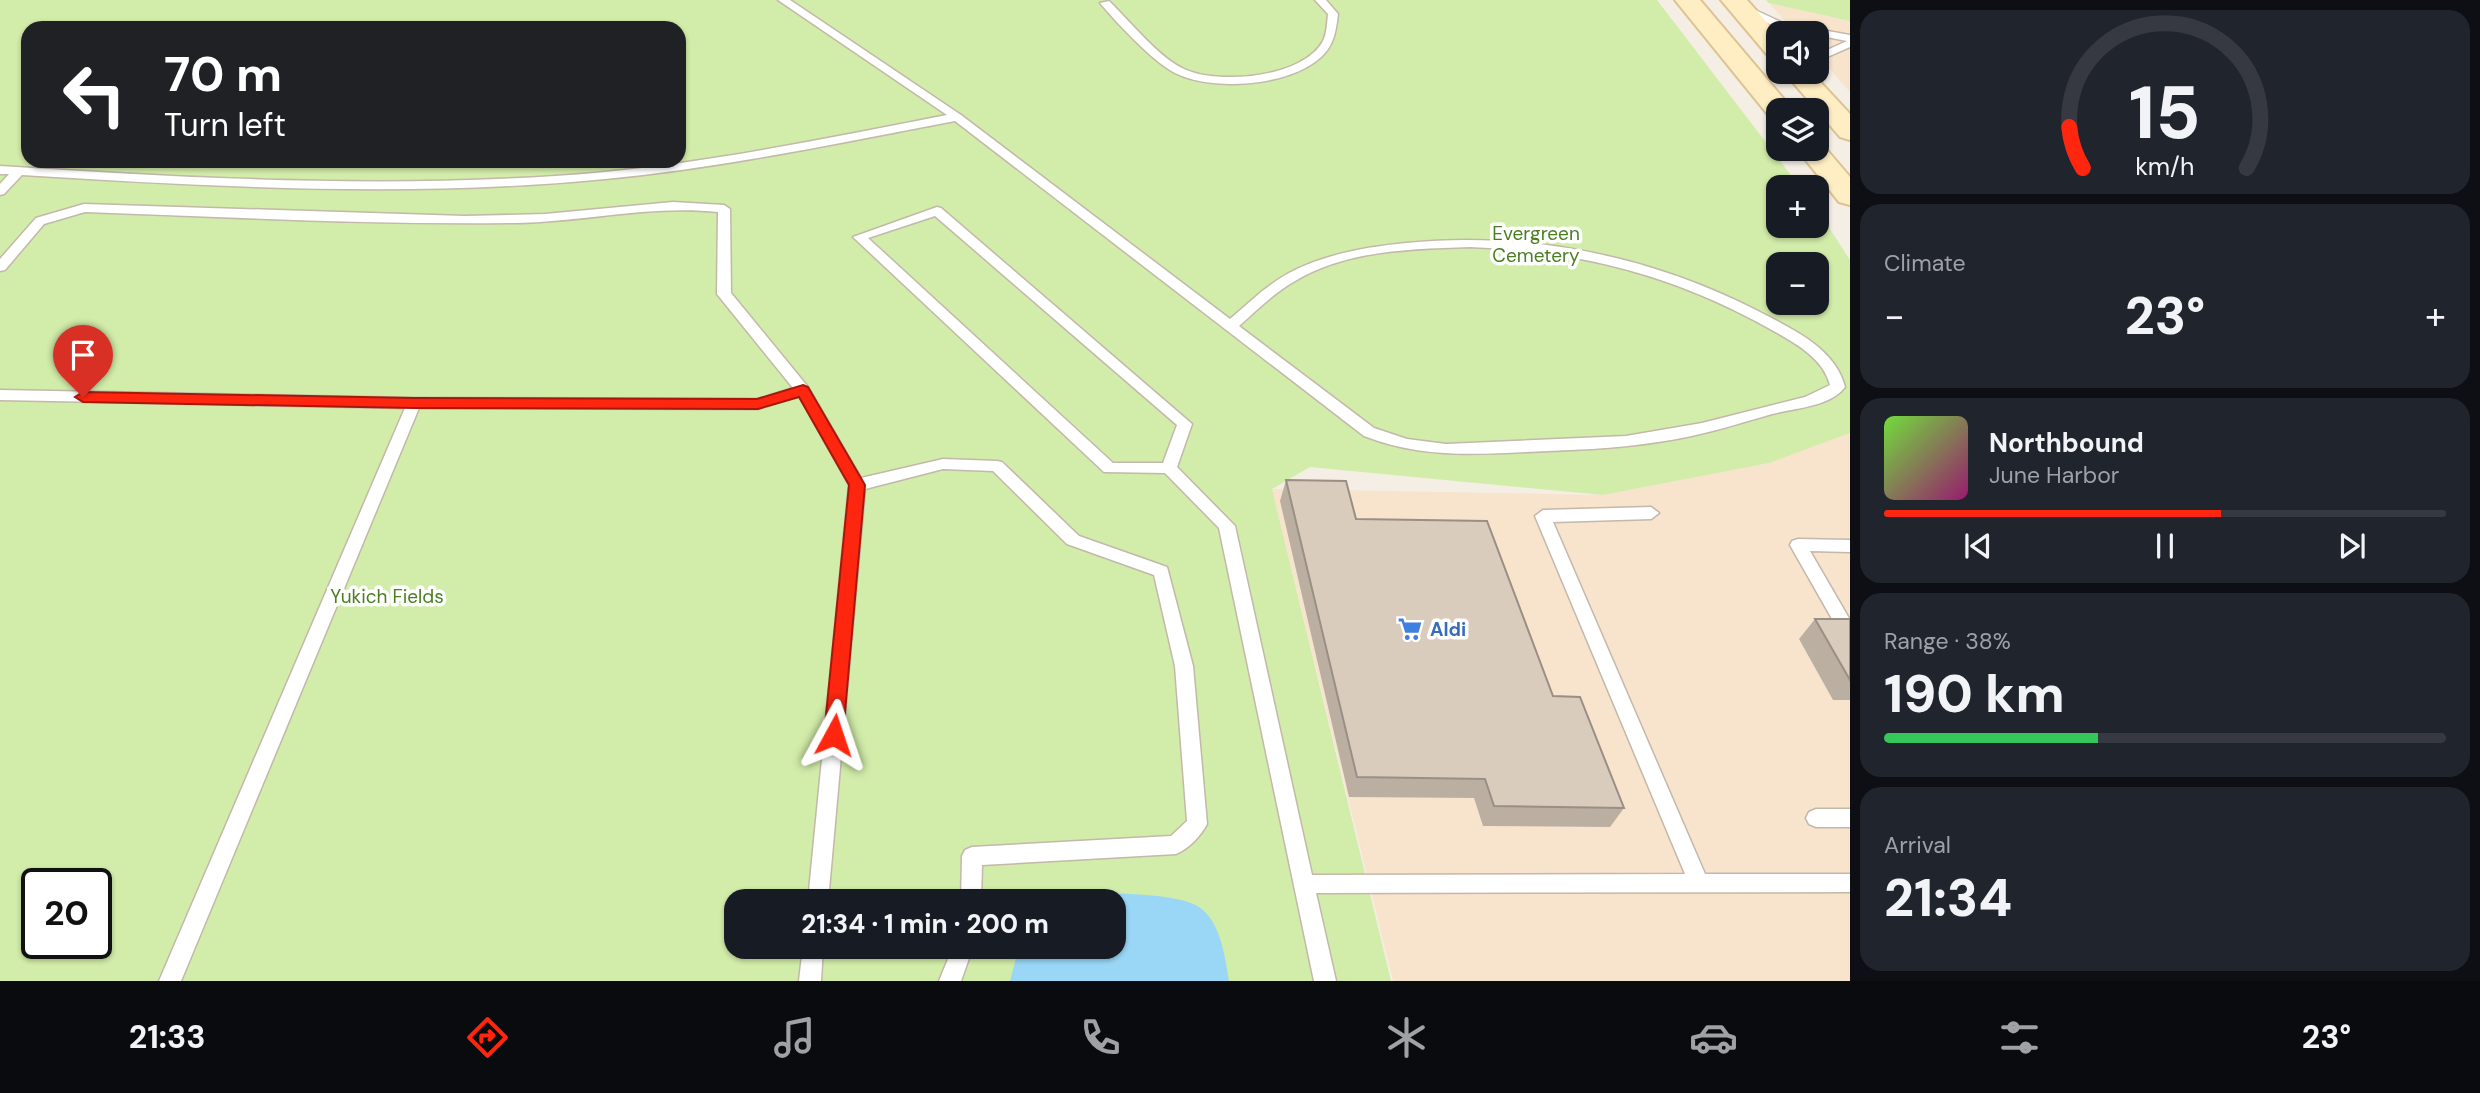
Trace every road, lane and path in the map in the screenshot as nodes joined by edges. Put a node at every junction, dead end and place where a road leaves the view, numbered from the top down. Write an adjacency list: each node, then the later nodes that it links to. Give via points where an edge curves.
1 (783, 0): 13 (lane)
2 (1320, 0): 5 (lane, via 1333,14 1328,42 1305,66 1265,77 1216,81 1178,72)
3 (1687, 0): 12 (main road)
4 (1735, 2): 6 (lane); 8 (main road)
5 (1105, 3)
6 (1772, 21)
7 (1829, 36): 9 (lane)
8 (1766, 37)
9 (1850, 40): 10 (lane)
10 (1829, 53)
11 (1814, 84): 14 (main road)
12 (1769, 98)
13 (957, 117): 16 (lane); 23 (lane)
14 (1850, 131)
15 (1821, 161): 21 (main road)
16 (686, 163)
17 (649, 168): 19 (lane, via 557,180 468,184 279,183)
18 (0, 170): 19 (lane)
19 (18, 172): 20 (lane)
20 (0, 191)
21 (1850, 196)
22 (0, 267): 24 (lane, via 40,221 85,208 412,220 556,219 689,204 724,209 724,294)
23 (1231, 327): 23 (lane, via 1369,432 1416,448 1455,451 1658,437 1717,425 1831,393 1838,387 1828,365 1810,350 1728,300 1609,258 1548,247 1450,243 1343,257 1301,272 1269,292)
24 (803, 390): 26 (lane, via 758,404); 28 (lane)
25 (0, 395): 26 (lane)
26 (414, 403): 41 (lane)
27 (1169, 468): 27 (lane, via 1185,424 937,211 859,237 1109,468); 36 (lane, via 1227,526)
28 (857, 485): 37 (lane); 38 (lane, via 943,464 997,466 1073,540 1161,571 1184,666 1197,824 1176,845 972,856)
29 (1651, 513): 34 (lane, via 1543,516)
30 (1850, 546): 31 (lane, via 1798,545)
31 (1850, 635)
32 (1816, 818): 33 (lane)
33 (1850, 818)
34 (1699, 883): 35 (lane); 36 (lane)
35 (1850, 883)
36 (1304, 884): 44 (lane)
37 (819, 889)
38 (971, 889)
39 (812, 959): 42 (lane)
40 (958, 959): 43 (lane)
41 (170, 981)
42 (810, 981)
43 (950, 981)
44 (1325, 981)

